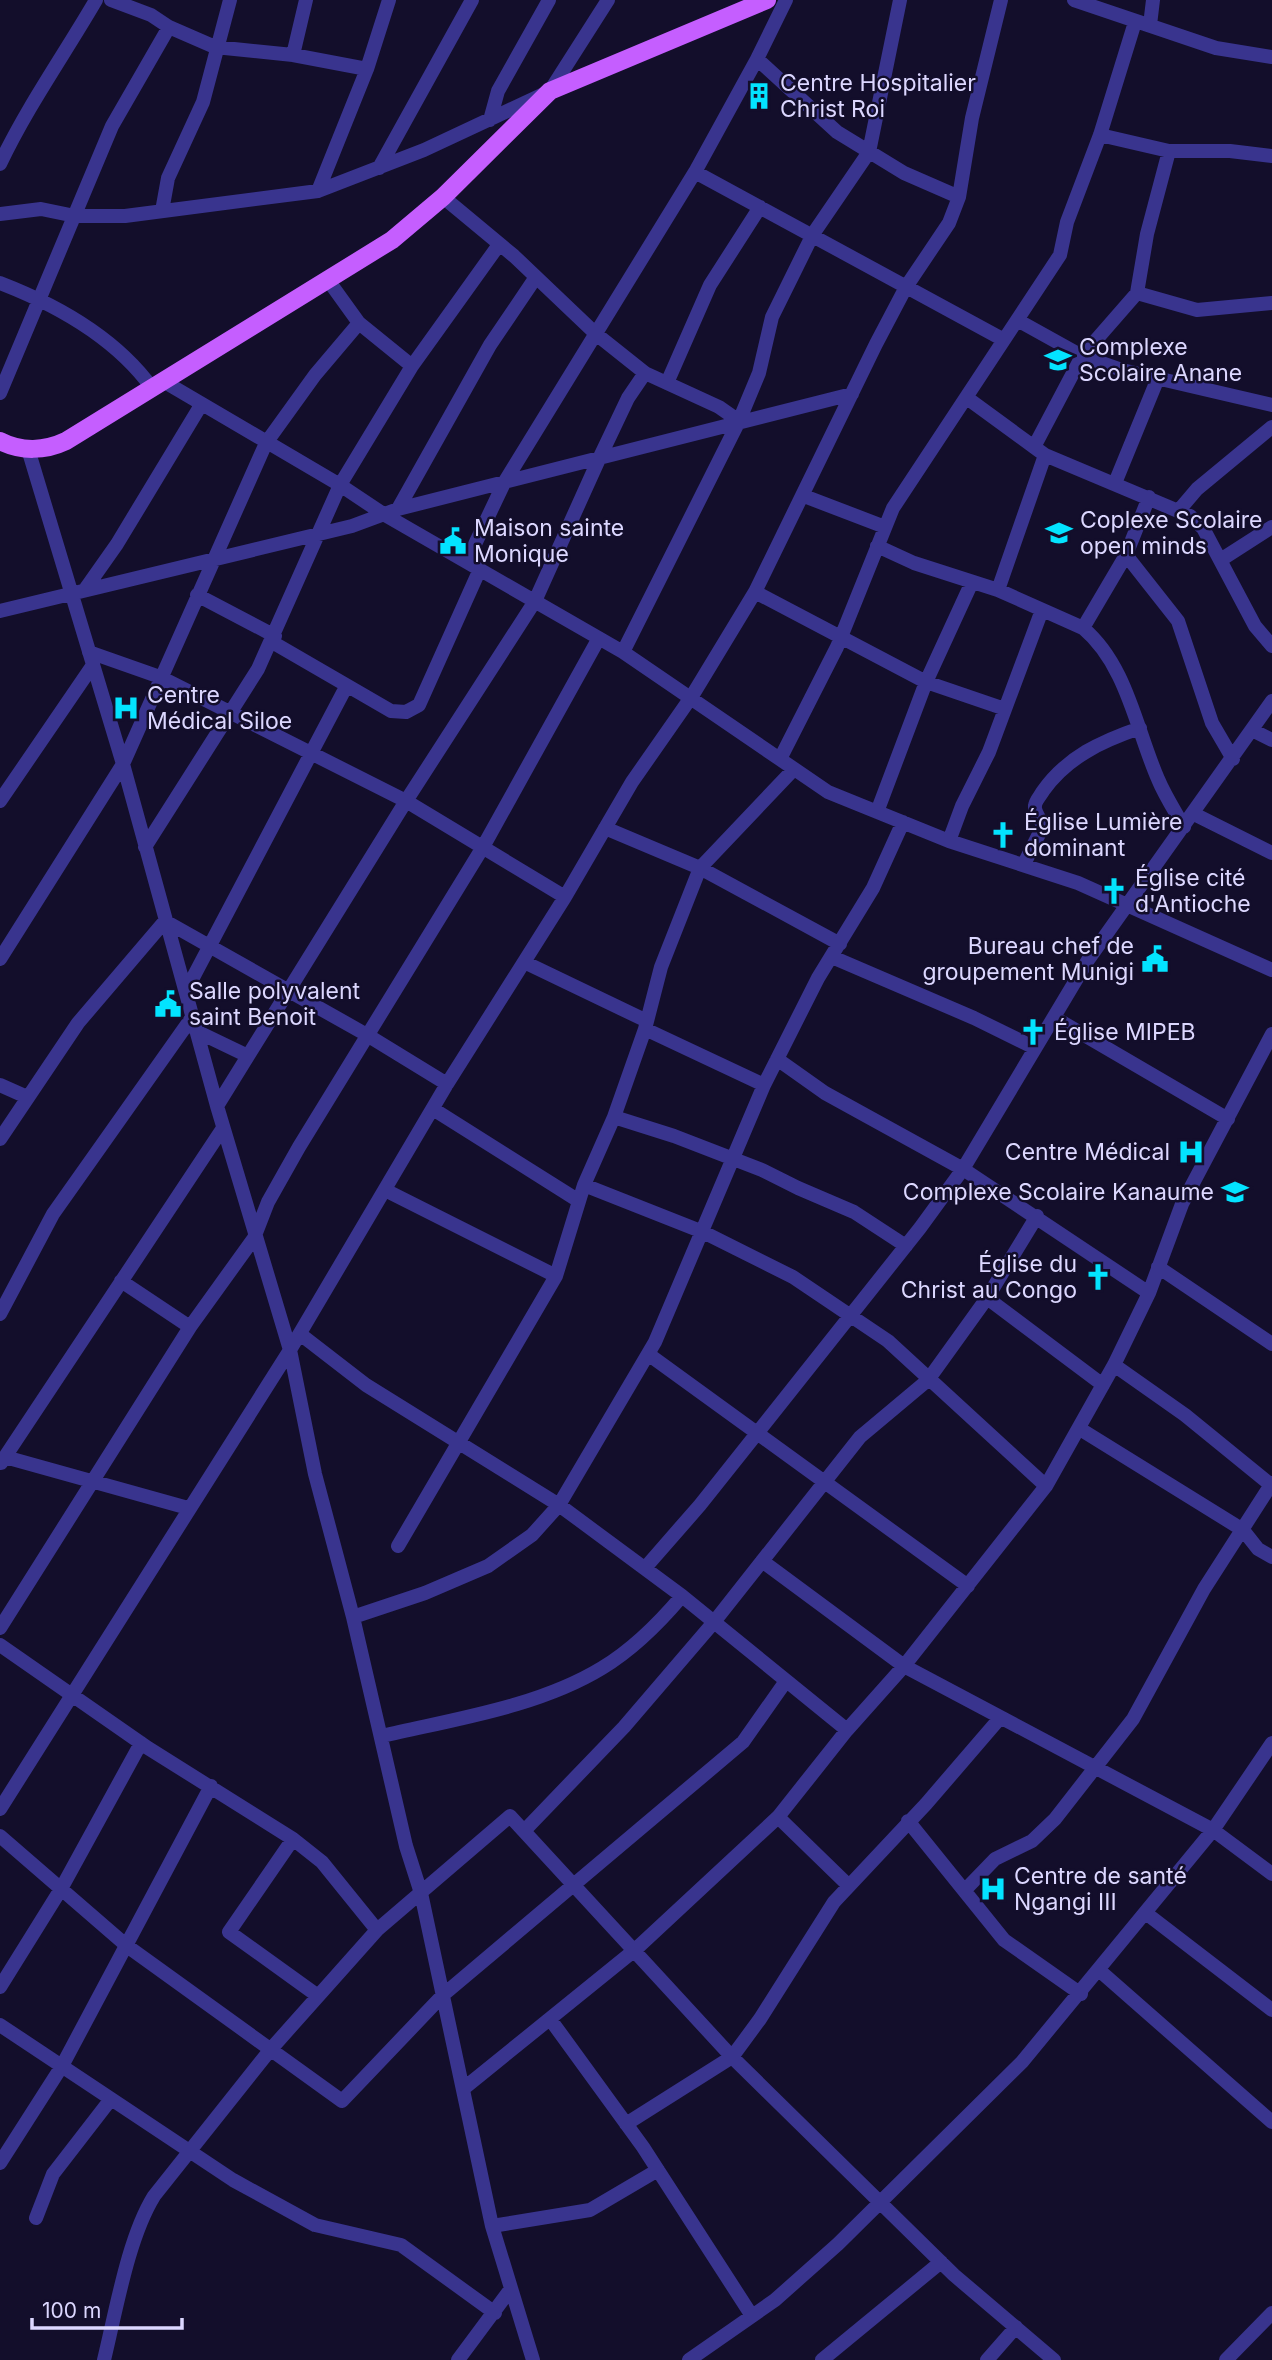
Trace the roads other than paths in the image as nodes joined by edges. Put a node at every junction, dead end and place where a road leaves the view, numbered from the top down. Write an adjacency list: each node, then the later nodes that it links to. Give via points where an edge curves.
1 (96, 0): 31 (street, via 17,128)
2 (111, 0): 16 (street)
3 (156, 0): 16 (street)
4 (230, 0): 20 (street)
5 (306, 0): 21 (street)
6 (388, 0): 24 (street)
7 (472, 0): 32 (street)
8 (549, 0): 26 (street, via 498,91)
9 (608, 0): 25 (street)
10 (768, 0): 25 (main road)
11 (786, 0): 23 (street)
12 (900, 0): 29 (street)
13 (1001, 0): 36 (street, via 972,118)
14 (1074, 0): 17 (street)
15 (1153, 0): 18 (street)
16 (151, 15): 19 (street)
17 (1135, 22): 18 (street); 27 (street)
18 (1150, 25): 22 (street, via 1216,48)
19 (169, 27): 20 (street); 40 (street, via 112,126)
20 (220, 48): 21 (street); 38 (street, via 203,102 168,178)
21 (293, 55): 24 (street)
22 (1272, 57)
23 (758, 59): 29 (street, via 837,132); 33 (street)
24 (367, 69): 34 (street)
25 (550, 91): 26 (street); 35 (main road)
26 (490, 120): 32 (street)
27 (1100, 135): 28 (street); 50 (street, via 1067,222 1060,255)
28 (1169, 150): 30 (street, via 1230,150); 47 (street)
29 (869, 152): 36 (street); 41 (street)
30 (1272, 156)
31 (0, 164)
32 (379, 168): 34 (street)
33 (695, 172): 37 (street); 52 (street)
34 (318, 191): 38 (street)
35 (443, 197): 42 (street); 44 (main road, via 375,253)
36 (959, 197): 46 (street, via 949,223)
37 (760, 207): 41 (street); 58 (street, via 710,285)
38 (162, 211): 40 (street)
39 (0, 214): 40 (street, via 41,209)
40 (75, 216): 48 (street)
41 (813, 234): 46 (street); 65 (street, via 772,317 759,373)
42 (498, 246): 43 (street); 55 (street)
43 (536, 277): 52 (street); 78 (street, via 484,355)
44 (328, 280): 51 (street); 59 (main road)
45 (0, 283): 48 (street)
46 (906, 287): 53 (street); 61 (street)
47 (1137, 293): 49 (street, via 1197,310); 54 (street)
48 (39, 299): 59 (street, via 85,325); 60 (street)
49 (1272, 303)
50 (1019, 321): 53 (street); 54 (street)
51 (359, 323): 55 (street); 68 (street)
52 (596, 334): 56 (street); 72 (street)
53 (1004, 340): 62 (street)
54 (1082, 356): 57 (street); 70 (street)
55 (412, 366): 74 (street)
56 (645, 373): 58 (street); 71 (street)
57 (1158, 378): 64 (street); 73 (street)
58 (667, 383): 65 (street)
59 (157, 385): 63 (street); 69 (main road, via 60,444)
60 (0, 393)
61 (852, 394): 65 (street); 75 (street)
62 (967, 398): 70 (street); 79 (street, via 929,450)
63 (201, 405): 68 (street); 89 (street)
64 (1272, 405)
65 (739, 421): 71 (street); 102 (street)
66 (1272, 427): 77 (street, via 1197,489)
67 (0, 441): 69 (main road)
68 (266, 443): 74 (street); 84 (street)
69 (28, 449): 91 (street)
70 (1040, 451): 73 (street); 90 (street)
71 (598, 459): 72 (street); 94 (street)
72 (504, 483): 78 (street); 86 (street)
73 (1115, 483): 76 (street)
74 (340, 485): 78 (street); 81 (street)
75 (804, 496): 79 (street); 92 (street)
76 (1149, 497): 77 (street); 83 (street)
77 (1180, 509): 85 (street, via 1203,528)
78 (392, 512): 81 (street); 86 (street)
79 (885, 527): 82 (street)
80 (1272, 527): 85 (street)
81 (318, 534): 84 (street); 100 (street)
82 (877, 546): 88 (street); 98 (street)
83 (1126, 555): 97 (street); 116 (street, via 1178,621 1212,723)
84 (212, 559): 89 (street); 93 (street)
85 (1222, 559): 101 (street, via 1255,626)
86 (467, 561): 87 (street)
87 (480, 569): 94 (street); 106 (street, via 419,705 406,712 391,711)
88 (972, 582): 90 (street); 105 (street)
89 (86, 588): 91 (street)
90 (998, 590): 95 (street)
91 (71, 592): 96 (street); 103 (street)
92 (755, 592): 98 (street); 107 (street)
93 (197, 595): 100 (street); 104 (street)
94 (535, 601): 99 (street); 119 (street)
95 (1042, 610): 97 (street); 109 (street)
96 (0, 611)
97 (1083, 628): 111 (street, via 1094,637 1122,685)
98 (842, 635): 105 (street); 115 (street)
99 (599, 638): 102 (street); 128 (street)
100 (273, 639): 106 (street); 110 (street)
101 (1272, 646)
102 (623, 652): 107 (street)
103 (91, 658): 104 (street); 117 (street); 120 (street)
104 (160, 677): 110 (street); 117 (street)
105 (926, 682): 109 (street); 121 (street)
106 (346, 687): 114 (street)
107 (692, 696): 115 (street); 125 (street)
108 (1272, 701): 112 (street)
109 (1005, 709): 126 (street)
110 (230, 714): 114 (street); 127 (street)
111 (1140, 728): 124 (street, via 1158,780); 130 (street, via 1096,745 1049,783 1036,802 1042,827)
112 (1252, 730): 113 (street); 116 (street)
113 (1272, 740)
114 (312, 754): 119 (street); 136 (street)
115 (780, 759): 118 (street)
116 (1233, 759): 122 (street)
117 (123, 764): 127 (street); 138 (street)
118 (794, 769): 121 (street, via 828,792); 131 (street)
119 (406, 801): 128 (street); 142 (street)
120 (0, 802)
121 (877, 812): 123 (street)
122 (1194, 814): 124 (street); 129 (street)
123 (903, 822): 126 (street); 135 (street, via 873,888)
124 (1184, 827): 133 (street)
125 (604, 828): 131 (street); 132 (street)
126 (949, 841): 130 (street)
127 (145, 847): 134 (street)
128 (484, 847): 132 (street); 148 (street)
129 (1272, 853)
130 (1024, 864): 133 (street)
131 (699, 868): 135 (street); 145 (street)
132 (565, 897): 139 (street)
133 (1127, 905): 140 (street); 144 (street)
134 (165, 921): 136 (street); 141 (street); 155 (street, via 78,1023)
135 (840, 944): 137 (street)
136 (209, 948): 141 (street); 142 (street)
137 (832, 957): 149 (street); 151 (street)
138 (0, 959)
139 (524, 962): 145 (street); 152 (street)
140 (1272, 970)
141 (187, 989): 143 (street)
142 (289, 990): 148 (street); 150 (street)
143 (192, 1016): 146 (street); 176 (street, via 53,1214)
144 (1055, 1018): 149 (street); 159 (street)
145 (646, 1025): 154 (street); 158 (street)
146 (197, 1031): 150 (street); 156 (street)
147 (1272, 1034): 159 (street)
148 (367, 1035): 152 (street); 169 (street, via 268,1202)
149 (1035, 1048): 163 (street)
150 (248, 1056): 156 (street)
151 (777, 1059): 154 (street); 163 (street, via 825,1093)
152 (447, 1084): 157 (street)
153 (0, 1085): 155 (street)
154 (764, 1085): 162 (street)
155 (27, 1097): 161 (street)
156 (217, 1106): 160 (street)
157 (433, 1109): 165 (street); 166 (street)
158 (614, 1117): 162 (street); 164 (street)
159 (1228, 1118): 171 (street, via 1182,1204)
160 (223, 1128): 169 (street); 173 (street)
161 (0, 1139)
162 (734, 1159): 168 (street); 170 (street, via 855,1212)
163 (963, 1169): 167 (street); 170 (street)
164 (584, 1185): 166 (street); 168 (street)
165 (385, 1190): 172 (street); 179 (street)
166 (579, 1201): 172 (street)
167 (1037, 1216): 174 (street); 175 (street)
168 (703, 1232): 177 (street, via 793,1277); 182 (street)
169 (254, 1238): 178 (street); 181 (street)
170 (906, 1246): 177 (street)
171 (1158, 1267): 174 (street); 180 (street)
172 (556, 1276): 188 (street)
173 (121, 1281): 178 (street); 189 (street)
174 (1149, 1293): 183 (street)
175 (987, 1298): 184 (street); 185 (street)
176 (0, 1314)
177 (850, 1315): 184 (street, via 888,1342); 187 (street)
178 (190, 1327): 190 (street)
179 (300, 1334): 181 (street); 188 (street, via 366,1384)
180 (1272, 1344)
181 (290, 1350): 195 (street); 203 (street, via 315,1474)
182 (649, 1354): 187 (street); 194 (street)
183 (1114, 1365): 185 (street); 192 (street)
184 (928, 1380): 191 (street, via 860,1437); 193 (street)
185 (1103, 1385): 186 (street)
186 (1080, 1429): 193 (street); 196 (street)
187 (755, 1433): 191 (street); 200 (street)
188 (458, 1442): 194 (street); 197 (street)
189 (3, 1461): 190 (street)
190 (94, 1479): 195 (street); 205 (street)
191 (824, 1484): 199 (street); 201 (street)
192 (1272, 1484): 196 (street)
193 (1046, 1486): 201 (street)
194 (559, 1505): 200 (street); 203 (street, via 532,1535 488,1566)
195 (188, 1508): 209 (street)
196 (1243, 1530): 198 (street, via 1258,1549); 215 (street, via 1137,1714)
197 (398, 1546)
198 (1272, 1557)
199 (762, 1561): 204 (street); 207 (street)
200 (645, 1568): 202 (street)
201 (968, 1586): 207 (street)
202 (682, 1596): 204 (street); 212 (street, via 662,1619 599,1670 520,1704)
203 (353, 1617): 212 (street)
204 (713, 1622): 208 (street); 221 (street, via 624,1727)
205 (0, 1628)
206 (0, 1645): 209 (street)
207 (904, 1666): 210 (street); 211 (street)
208 (786, 1681): 211 (street); 225 (street, via 743,1742)
209 (72, 1695): 213 (street); 217 (street)
210 (1000, 1718): 215 (street); 219 (street)
211 (847, 1730): 218 (street)
212 (382, 1736): 229 (street)
213 (141, 1743): 216 (street); 227 (street)
214 (1272, 1743): 220 (street)
215 (1096, 1767): 220 (street); 228 (street, via 1037,1838 995,1859)
216 (211, 1786): 223 (street); 232 (street)
217 (0, 1809)
218 (778, 1817): 226 (street); 233 (street)
219 (908, 1821): 226 (street); 228 (street)
220 (1213, 1830): 224 (street); 230 (street)
221 (524, 1831): 225 (street); 229 (street, via 513,1817 506,1816)
222 (0, 1836): 227 (street)
223 (293, 1839): 231 (street, via 322,1862); 238 (street, via 229,1932)
224 (1272, 1874)
225 (573, 1884): 233 (street); 236 (street)
226 (848, 1885): 243 (street)
227 (61, 1889): 232 (street); 235 (street)
228 (965, 1891): 237 (street, via 1013,1948)
229 (421, 1893): 231 (street); 236 (street)
230 (1147, 1914): 234 (street); 239 (street)
231 (377, 1930): 238 (street)
232 (127, 1945): 242 (street); 244 (street)
233 (636, 1950): 240 (street); 243 (street)
234 (1100, 1971): 237 (street); 247 (street)
235 (0, 1987)
236 (443, 1994): 242 (street, via 342,2101); 245 (street)
237 (1081, 1994): 252 (street, via 1023,2062)
238 (318, 1996): 242 (street)
239 (1272, 2010)
240 (550, 2019): 245 (street); 248 (street)
241 (0, 2025): 244 (street)
242 (271, 2049): 249 (street)
243 (732, 2057): 248 (street); 252 (street)
244 (62, 2066): 246 (street); 250 (street)
245 (463, 2089): 254 (street)
246 (111, 2099): 249 (street); 253 (street, via 53,2174)
247 (1272, 2122)
248 (626, 2124): 251 (street)
249 (189, 2151): 257 (street, via 315,2225 401,2245); 261 (street, via 144,2215)
250 (0, 2163)
251 (658, 2170): 254 (street, via 590,2210); 259 (street)
252 (880, 2203): 255 (street); 259 (street, via 786,2291)
253 (36, 2218)
254 (492, 2226): 256 (street)
255 (941, 2262): 260 (street); 265 (street)
256 (510, 2290): 257 (street); 263 (street)
257 (495, 2313): 262 (street)
258 (1272, 2313): 268 (street)
259 (752, 2316): 264 (street)
260 (1016, 2328): 266 (street); 267 (street)
261 (104, 2360)
262 (458, 2360)
263 (533, 2360)
264 (689, 2360)
265 (822, 2360)
266 (987, 2360)
267 (1054, 2360)
268 (1226, 2360)

